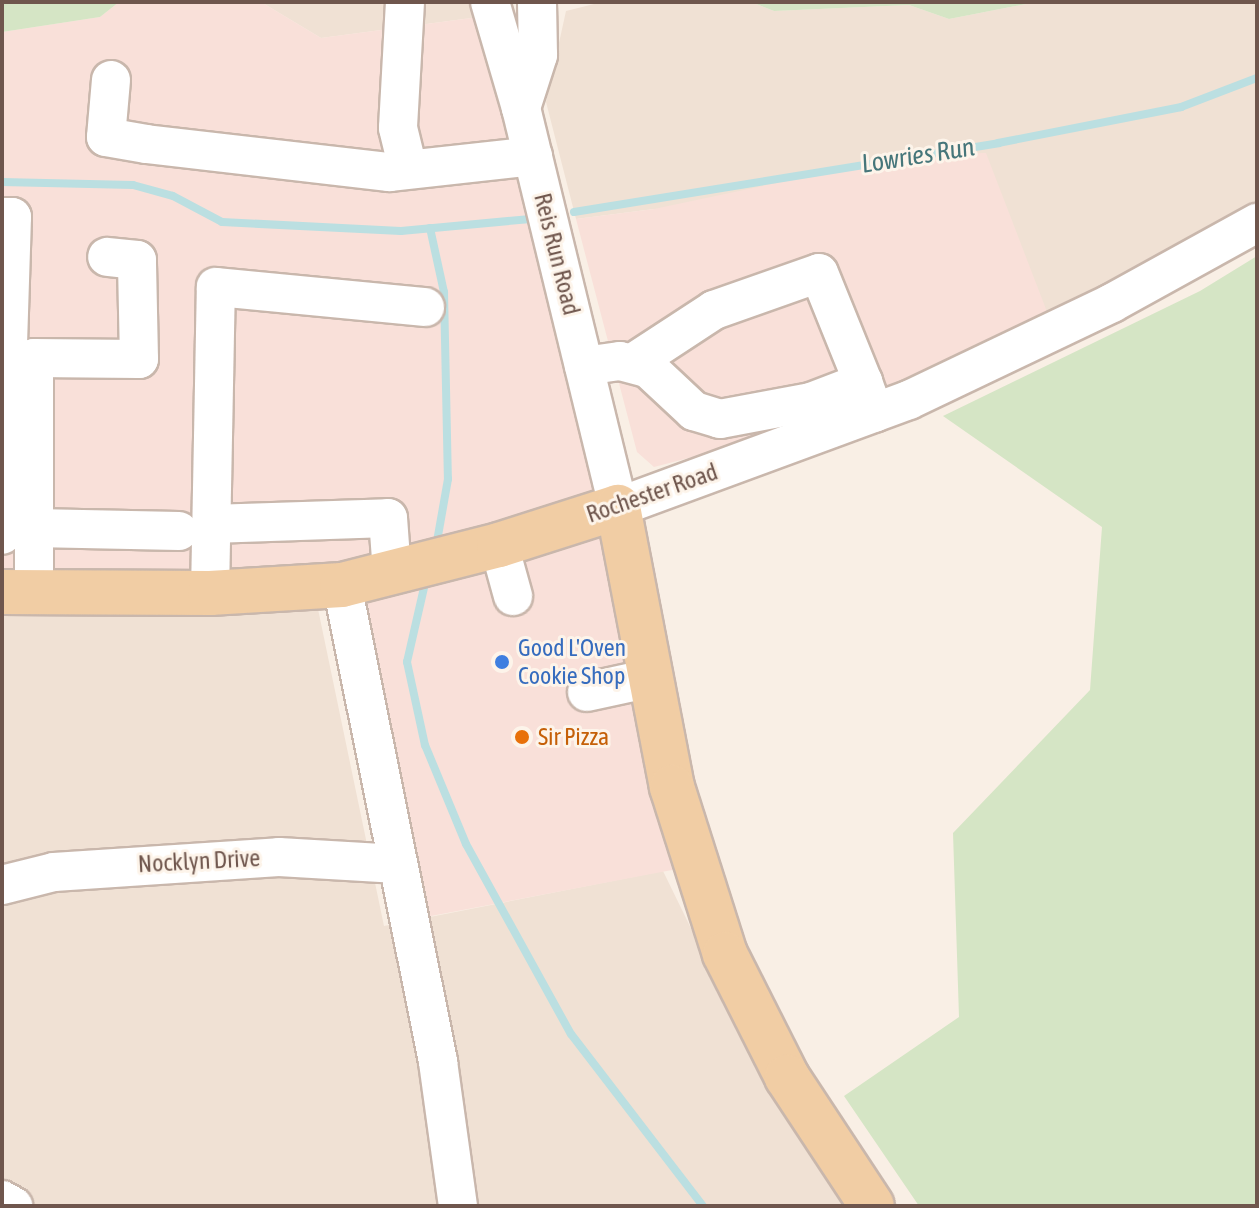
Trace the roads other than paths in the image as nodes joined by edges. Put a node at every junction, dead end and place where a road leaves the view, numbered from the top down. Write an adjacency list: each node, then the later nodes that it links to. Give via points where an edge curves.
1 (405, 2): 7 (street, via 398,128)
2 (490, 2): 5 (street, Reis Run Road)
3 (537, 2): 5 (street, via 538,55)
4 (111, 80): 7 (street, via 106,137 374,170)
5 (521, 108): 6 (street, Reis Run Road)
6 (533, 156): 7 (street, via 450,169); 13 (street, Reis Run Road)
7 (408, 169)
8 (2, 217): 14 (street, via 12,217)
9 (1257, 223): 15 (street, Rochester Road, via 998,361)
10 (107, 257): 17 (street, via 137,260 139,359 34,358)
11 (425, 307): 18 (street, via 216,287)
12 (633, 363): 13 (street); 15 (street, via 664,380 694,411 720,419 811,402); 15 (street, via 714,310 819,273)
13 (584, 366): 16 (street, Reis Run Road)
14 (6, 372): 17 (street)
15 (869, 398): 16 (street, Rochester Road)
16 (618, 507): 19 (main road, Rochester Road); 25 (main road)
17 (10, 526): 18 (street); 22 (street)
18 (195, 528): 20 (street, via 388,518); 23 (street)
19 (499, 545): 20 (main road, Rochester Road); 24 (street)
20 (420, 566): 21 (main road, Rochester Road)
21 (342, 585): 23 (main road, Rochester Road); 27 (street)
22 (18, 592): 23 (main road, Rochester Road)
23 (210, 593)
24 (513, 596)
25 (651, 678): 26 (street); 32 (main road, via 681,826 725,954 787,1077)
26 (587, 692)
27 (398, 864): 28 (street, Nocklyn Drive, via 264,858 54,872); 31 (street, via 438,1062)
28 (2, 885)
29 (2, 1200): 30 (street)
30 (13, 1206)
31 (458, 1206)
32 (872, 1206)

